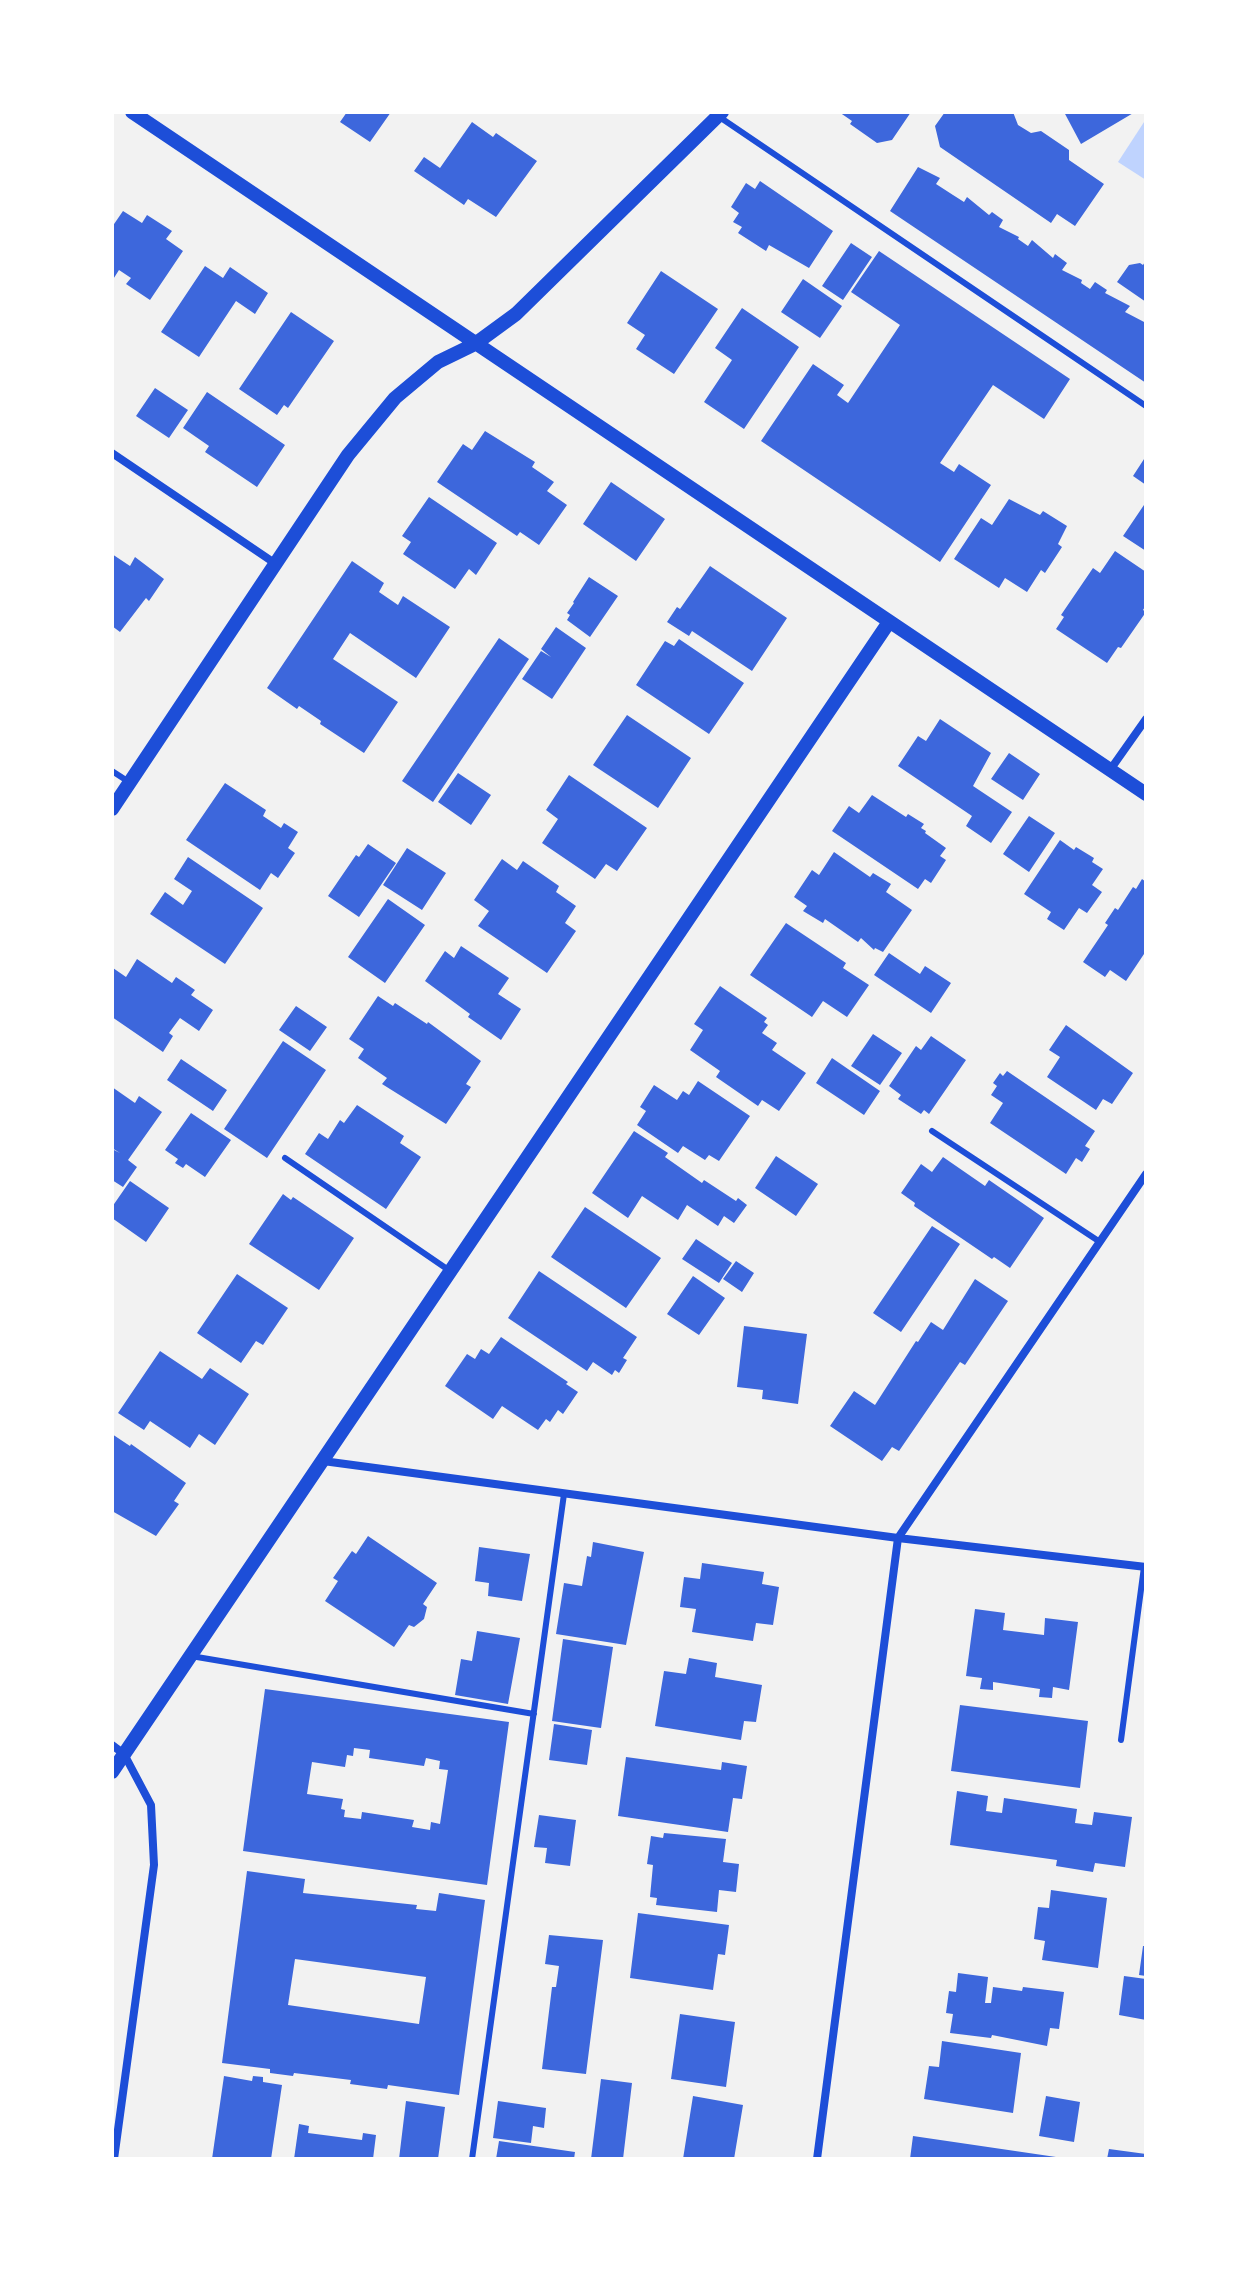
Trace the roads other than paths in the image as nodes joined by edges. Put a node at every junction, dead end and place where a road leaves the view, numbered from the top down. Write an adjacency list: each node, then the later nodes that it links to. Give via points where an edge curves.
1 (132, 112): 3 (street)
2 (720, 114): 3 (street, via 516,314); 4 (lane)
3 (475, 344): 6 (street, via 438,362 395,398 348,455); 7 (street)
4 (1146, 406)
5 (112, 453): 6 (street)
6 (276, 564): 11 (street)
7 (889, 622): 9 (street); 18 (street)
8 (1146, 719): 9 (street)
9 (1110, 770): 12 (street)
10 (112, 771): 11 (lane)
11 (130, 782): 13 (street)
12 (1146, 794)
13 (112, 809)
14 (932, 1131): 17 (lane)
15 (285, 1158): 18 (lane)
16 (1146, 1174): 17 (street)
17 (1100, 1242): 21 (street)
18 (450, 1271): 19 (street)
19 (322, 1461): 20 (street); 23 (street)
20 (564, 1494): 21 (street); 24 (lane)
21 (898, 1538): 22 (street); 30 (street)
22 (1145, 1567): 25 (lane)
23 (191, 1656): 24 (lane); 26 (street)
24 (534, 1714): 29 (lane)
25 (1121, 1740)
26 (118, 1750): 27 (street); 28 (street, via 151,1805 154,1865)
27 (112, 1772)
28 (114, 2159)
29 (472, 2159)
30 (817, 2159)

